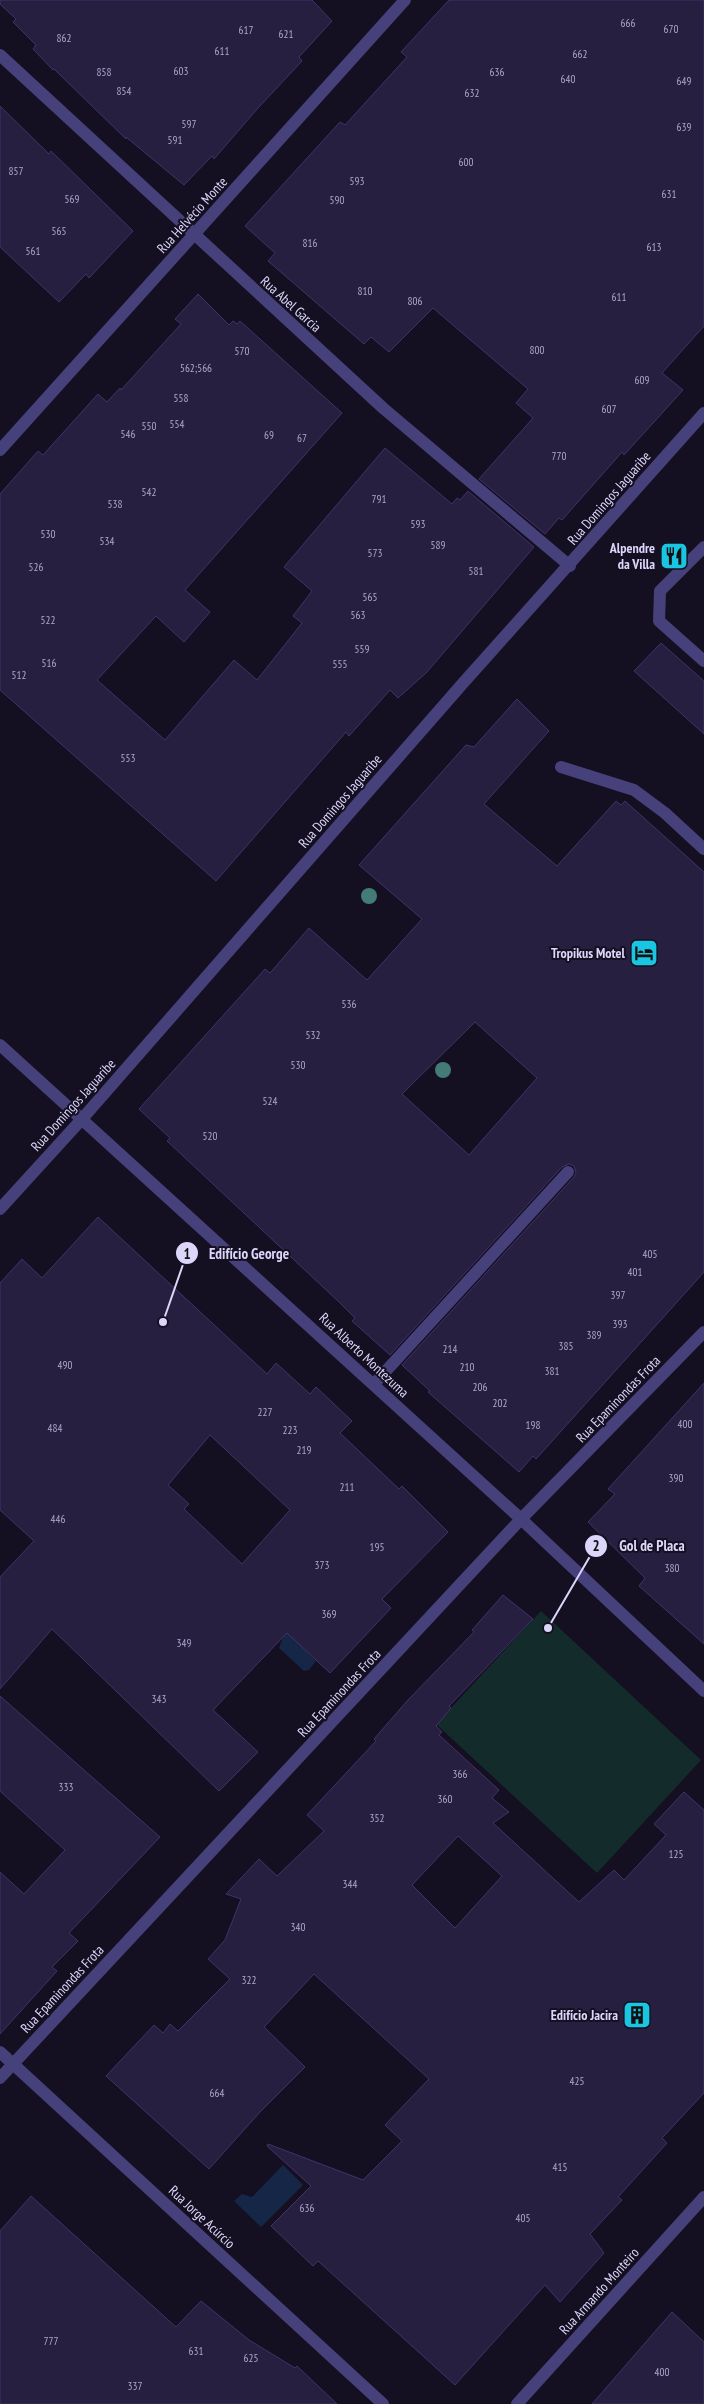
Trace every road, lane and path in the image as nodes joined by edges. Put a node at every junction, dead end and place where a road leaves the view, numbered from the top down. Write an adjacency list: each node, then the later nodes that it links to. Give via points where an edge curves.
1 (405, 0): 3 (street, Rua Helvécio Monte)
2 (0, 55): 3 (street, Rua Abel Garcia)
3 (194, 236): 5 (street, Rua Helvécio Monte); 7 (street, Rua Abel Garcia, via 383,408)
4 (704, 413): 7 (street, Rua Domingos Jaguaribe)
5 (0, 450)
6 (704, 547): 8 (street, via 660,591 659,621)
7 (570, 566): 12 (street, Rua Domingos Jaguaribe, via 464,682)
8 (704, 661)
9 (561, 767): 10 (street, via 634,790)
10 (704, 849)
11 (0, 1045): 12 (street, Rua Alberto Montezuma)
12 (82, 1119): 14 (street, Rua Domingos Jaguaribe); 16 (street, Rua Alberto Montezuma)
13 (568, 1172): 16 (street)
14 (0, 1209)
15 (704, 1332): 17 (street, Rua Epaminondas Frota)
16 (374, 1384): 17 (street, Rua Alberto Montezuma)
17 (521, 1519): 18 (street, Rua Alberto Montezuma); 20 (street, Rua Epaminondas Frota)
18 (704, 1691)
19 (0, 2052): 20 (street, Rua Jorge Acúrcio)
20 (13, 2063): 21 (street, Rua Epaminondas Frota); 23 (street, Rua Jorge Acúrcio)
21 (0, 2078)
22 (704, 2197): 24 (street, Rua Armando Monteiro)
23 (384, 2404)
24 (517, 2404)

